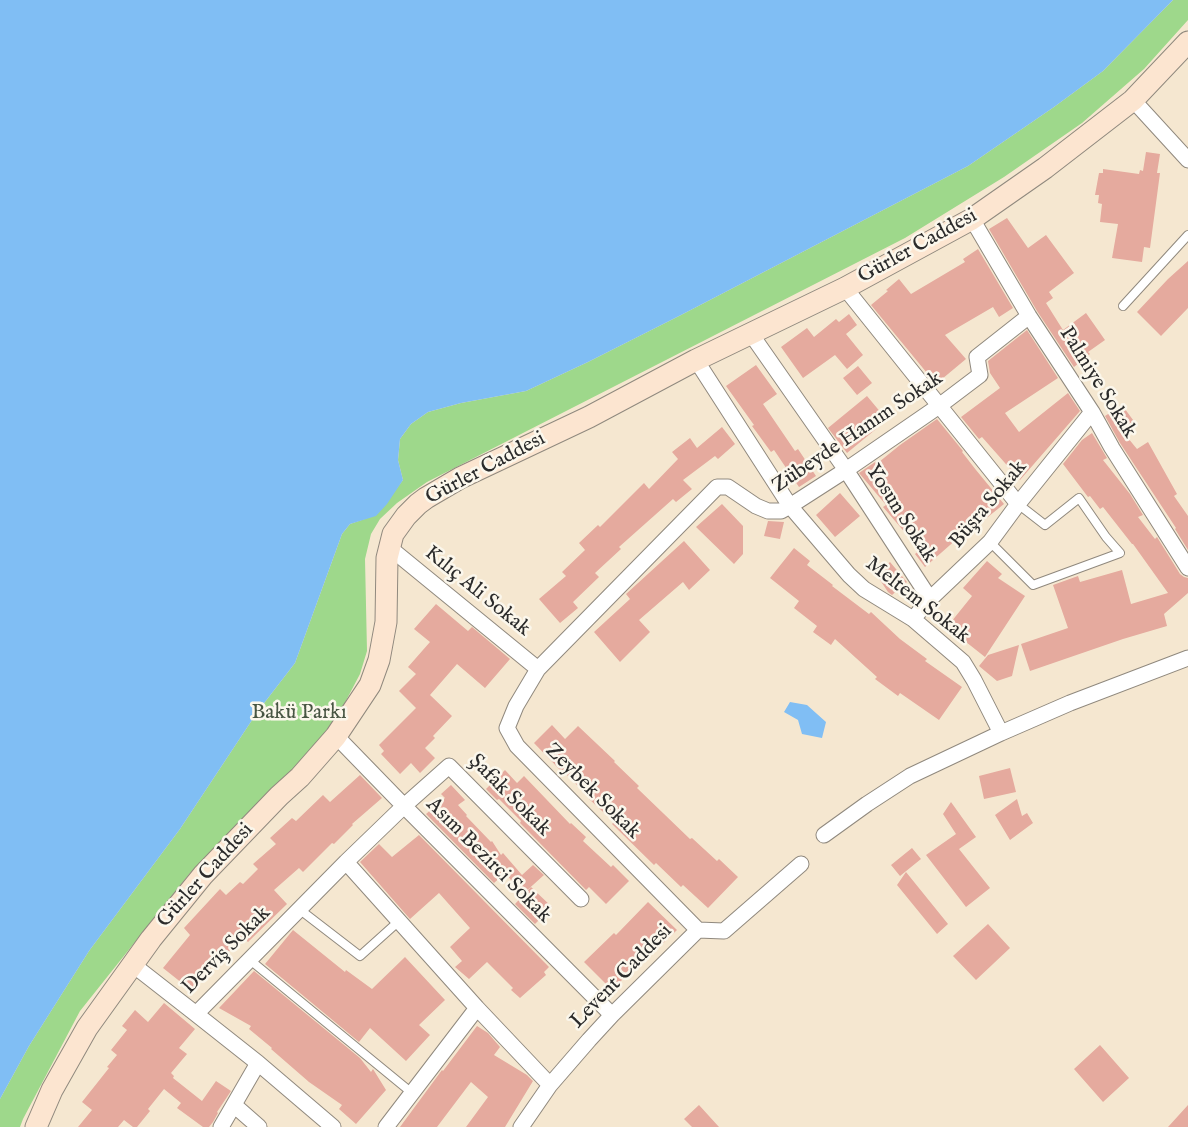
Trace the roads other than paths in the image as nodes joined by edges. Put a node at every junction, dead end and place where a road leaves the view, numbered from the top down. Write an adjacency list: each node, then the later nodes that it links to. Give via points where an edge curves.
1 (1188, 42): 2 (street, Gürler Caddesi)
2 (1133, 100): 3 (street); 4 (street, Gürler Caddesi)
3 (1188, 160)
4 (972, 219): 6 (street, Gürler Caddesi); 8 (street, Palmiye Sokak)
5 (1188, 235): 7 (lane)
6 (845, 288): 9 (street, Gürler Caddesi); 11 (street)
7 (1123, 306)
8 (1029, 315): 11 (street, Zübeyde Hanım Sokak, via 977,357 980,375); 12 (street, Palmiye Sokak)
9 (751, 334): 10 (street, Gürler Caddesi); 13 (street, Yosun Sokak)
10 (696, 360): 15 (street, Meltem Sokak); 17 (street, Gürler Caddesi, via 426,498 393,534)
11 (939, 406): 13 (street, Zübeyde Hanım Sokak); 14 (street)
12 (1092, 412): 14 (street, Büşra Sokak); 18 (street, Palmiye Sokak)
13 (846, 470): 15 (street, Zübeyde Hanım Sokak); 19 (street, Yosun Sokak)
14 (1018, 504): 16 (street, Büşra Sokak); 16 (lane, via 1045,525 1079,498 1120,553 1033,585)
15 (790, 506): 20 (street, Meltem Sokak, via 849,575); 22 (street, Zübeyde Hanım Sokak, via 781,511 768,510 728,487 717,487)
16 (990, 542): 19 (street, Büşra Sokak)
17 (390, 548): 22 (street, Kılıç Ali Sokak); 24 (street, Gürler Caddesi, via 386,622 379,660 370,686)
18 (1188, 568)
19 (930, 599): 20 (street, Büşra Sokak)
20 (913, 619): 23 (street, Meltem Sokak, via 963,662)
21 (1188, 658): 23 (street)
22 (538, 669): 32 (street, Zeybek Sokak, via 507,728 517,746)
23 (1000, 733): 26 (street, via 910,776)
24 (336, 736): 25 (street, Asım Bezirci Sokak); 34 (street, Gürler Caddesi, via 203,875)
25 (404, 806): 27 (street, Derviş Sokak); 29 (street, Şafak Sokak, via 449,766); 37 (street, Asım Bezirci Sokak)
26 (824, 835)
27 (346, 862): 30 (street, Derviş Sokak); 31 (street)
28 (801, 864): 32 (street, Levent Caddesi, via 724,931)
29 (582, 898)
30 (299, 909): 31 (lane, via 360,956); 33 (street, Derviş Sokak)
31 (399, 921): 35 (street)
32 (698, 930): 37 (street, Levent Caddesi)
33 (250, 960): 36 (street, Derviş Sokak); 40 (lane)
34 (132, 964): 36 (street, Derviş Sokak); 42 (street, Gürler Caddesi, via 64,1067)
35 (477, 1008): 39 (street); 40 (street)
36 (196, 1014): 38 (street)
37 (612, 1015): 39 (street, Levent Caddesi)
38 (258, 1063): 41 (street); 45 (street)
39 (550, 1085): 47 (street, Levent Caddesi)
40 (412, 1093): 46 (street)
41 (234, 1105): 43 (street); 44 (street)
42 (36, 1127)
43 (221, 1127)
44 (259, 1127)
45 (333, 1127)
46 (386, 1127)
47 (521, 1127)

